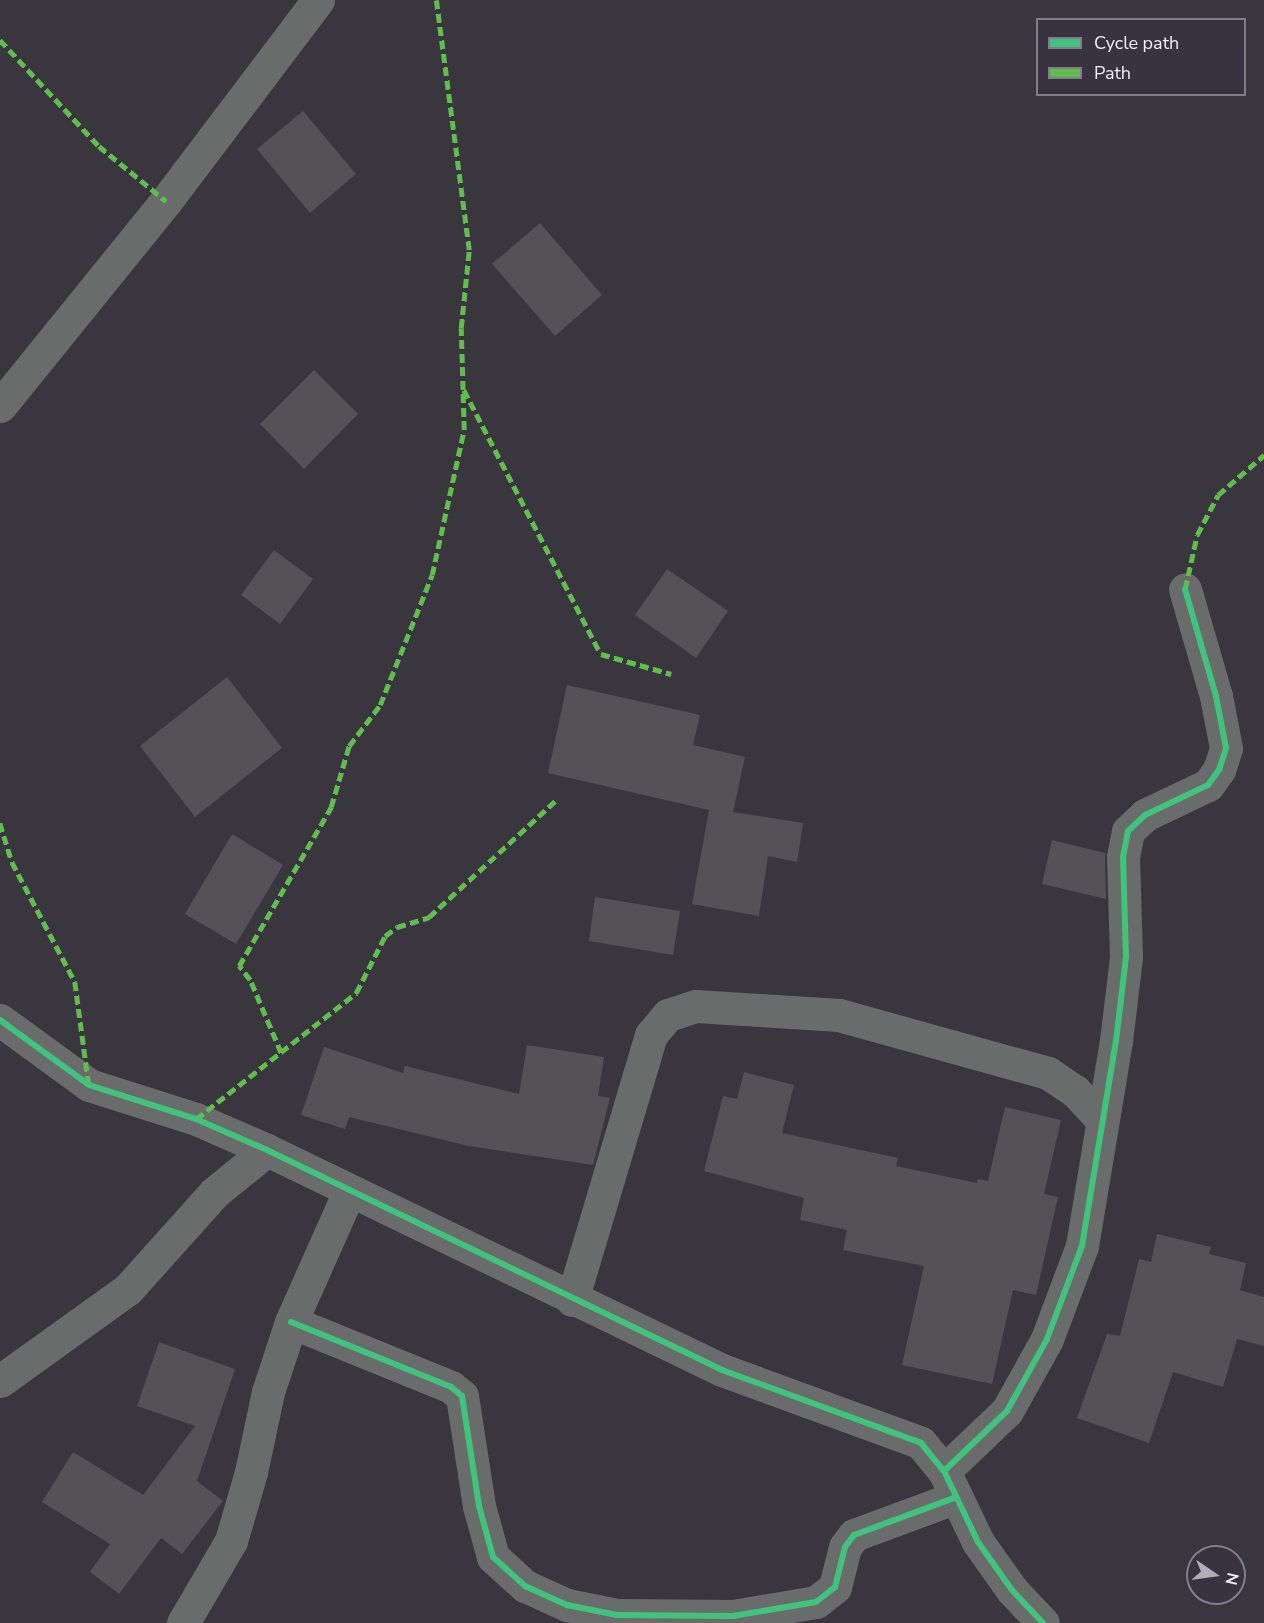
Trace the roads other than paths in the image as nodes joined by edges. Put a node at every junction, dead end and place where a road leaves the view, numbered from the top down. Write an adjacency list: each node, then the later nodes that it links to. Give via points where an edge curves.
1 (318, 0): 2 (street, via 166,201)
2 (0, 406)
3 (1185, 589): 5 (street, via 1216,696 1226,748 1219,771 1208,785 1145,815 1128,831 1123,857 1125,957)
4 (0, 1020): 6 (street, via 89,1084 196,1119)
5 (1102, 1120): 8 (street, via 1075,1091 1048,1074 839,1015 705,1006 668,1015 651,1035); 11 (street, via 1083,1245 1047,1339 1006,1411)
6 (267, 1150): 7 (street); 10 (street, via 214,1194 128,1289)
7 (349, 1192): 8 (street); 9 (street)
8 (572, 1300): 11 (street, via 722,1370 921,1443)
9 (291, 1322): 12 (street, via 451,1387 462,1396 478,1506 493,1557 525,1586 567,1605 617,1615); 13 (street, via 268,1392 231,1541)
10 (0, 1381)
11 (949, 1484): 12 (street, via 855,1535 845,1547 835,1587 828,1597); 14 (street, via 1011,1590)
12 (734, 1620)
13 (183, 1623)
14 (1043, 1623)

